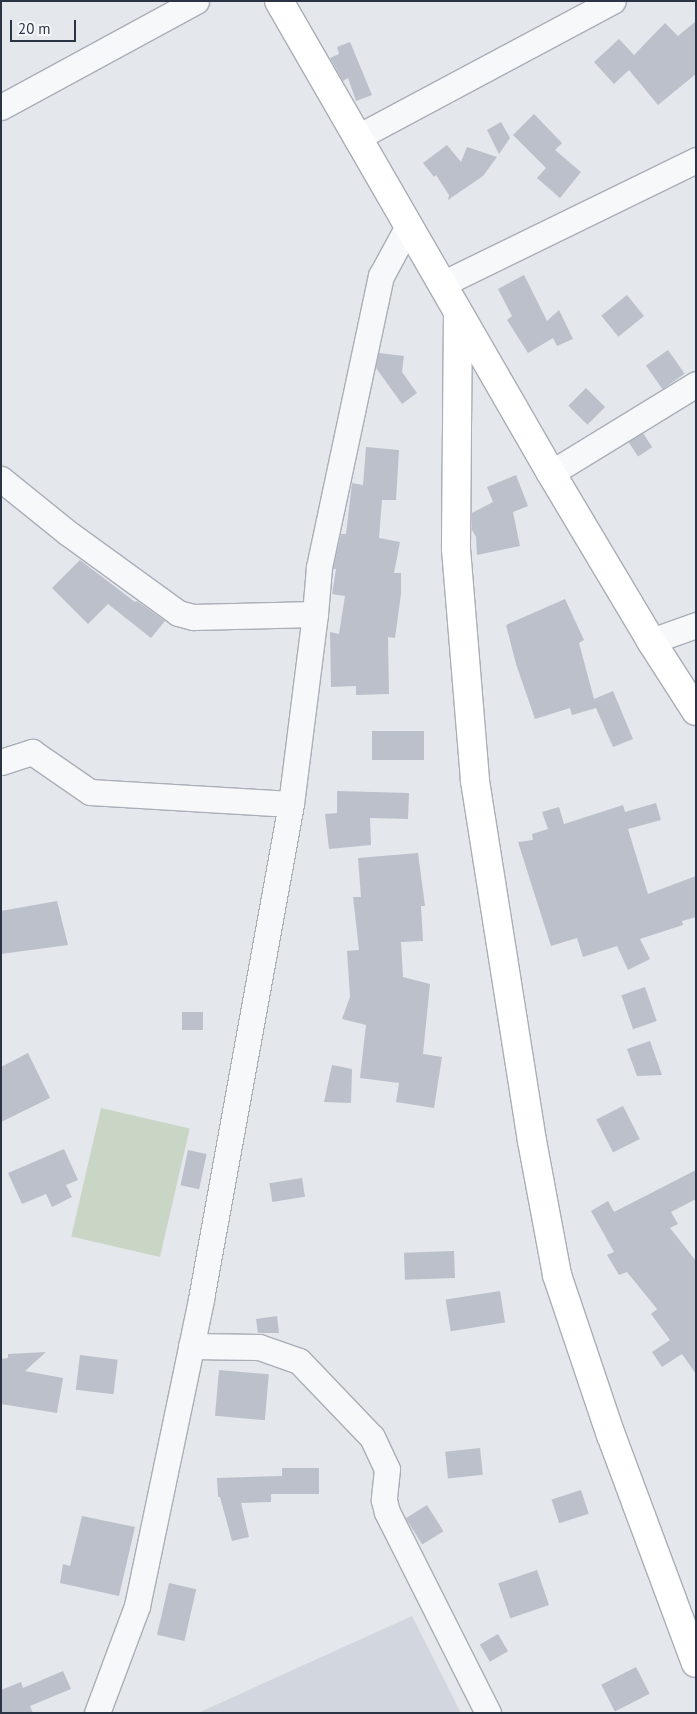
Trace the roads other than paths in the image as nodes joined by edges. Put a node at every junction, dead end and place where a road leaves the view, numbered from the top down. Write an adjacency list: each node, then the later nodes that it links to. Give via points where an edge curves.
1 (196, 1): 4 (street)
2 (279, 1): 5 (street)
3 (613, 1): 5 (street)
4 (1, 107)
5 (356, 138): 7 (street)
6 (696, 160): 8 (street)
7 (408, 226): 8 (street); 13 (street, via 381,276 319,567)
8 (442, 284): 9 (street)
9 (458, 313): 11 (street); 20 (street, via 456,549 475,772 532,1140 557,1275 611,1435)
10 (696, 384): 11 (street)
11 (551, 473): 15 (street)
12 (1, 479): 13 (street, via 68,533 178,613 193,617)
13 (316, 614): 18 (street)
14 (696, 625): 15 (street)
15 (651, 641): 16 (street)
16 (696, 711)
17 (1, 762): 18 (street, via 32,752 90,792)
18 (290, 804): 19 (street)
19 (191, 1346): 21 (street, via 137,1606); 22 (street, via 259,1347 299,1361 372,1436 387,1469 384,1500 387,1512)
20 (696, 1663)
21 (97, 1713)
22 (488, 1713)

